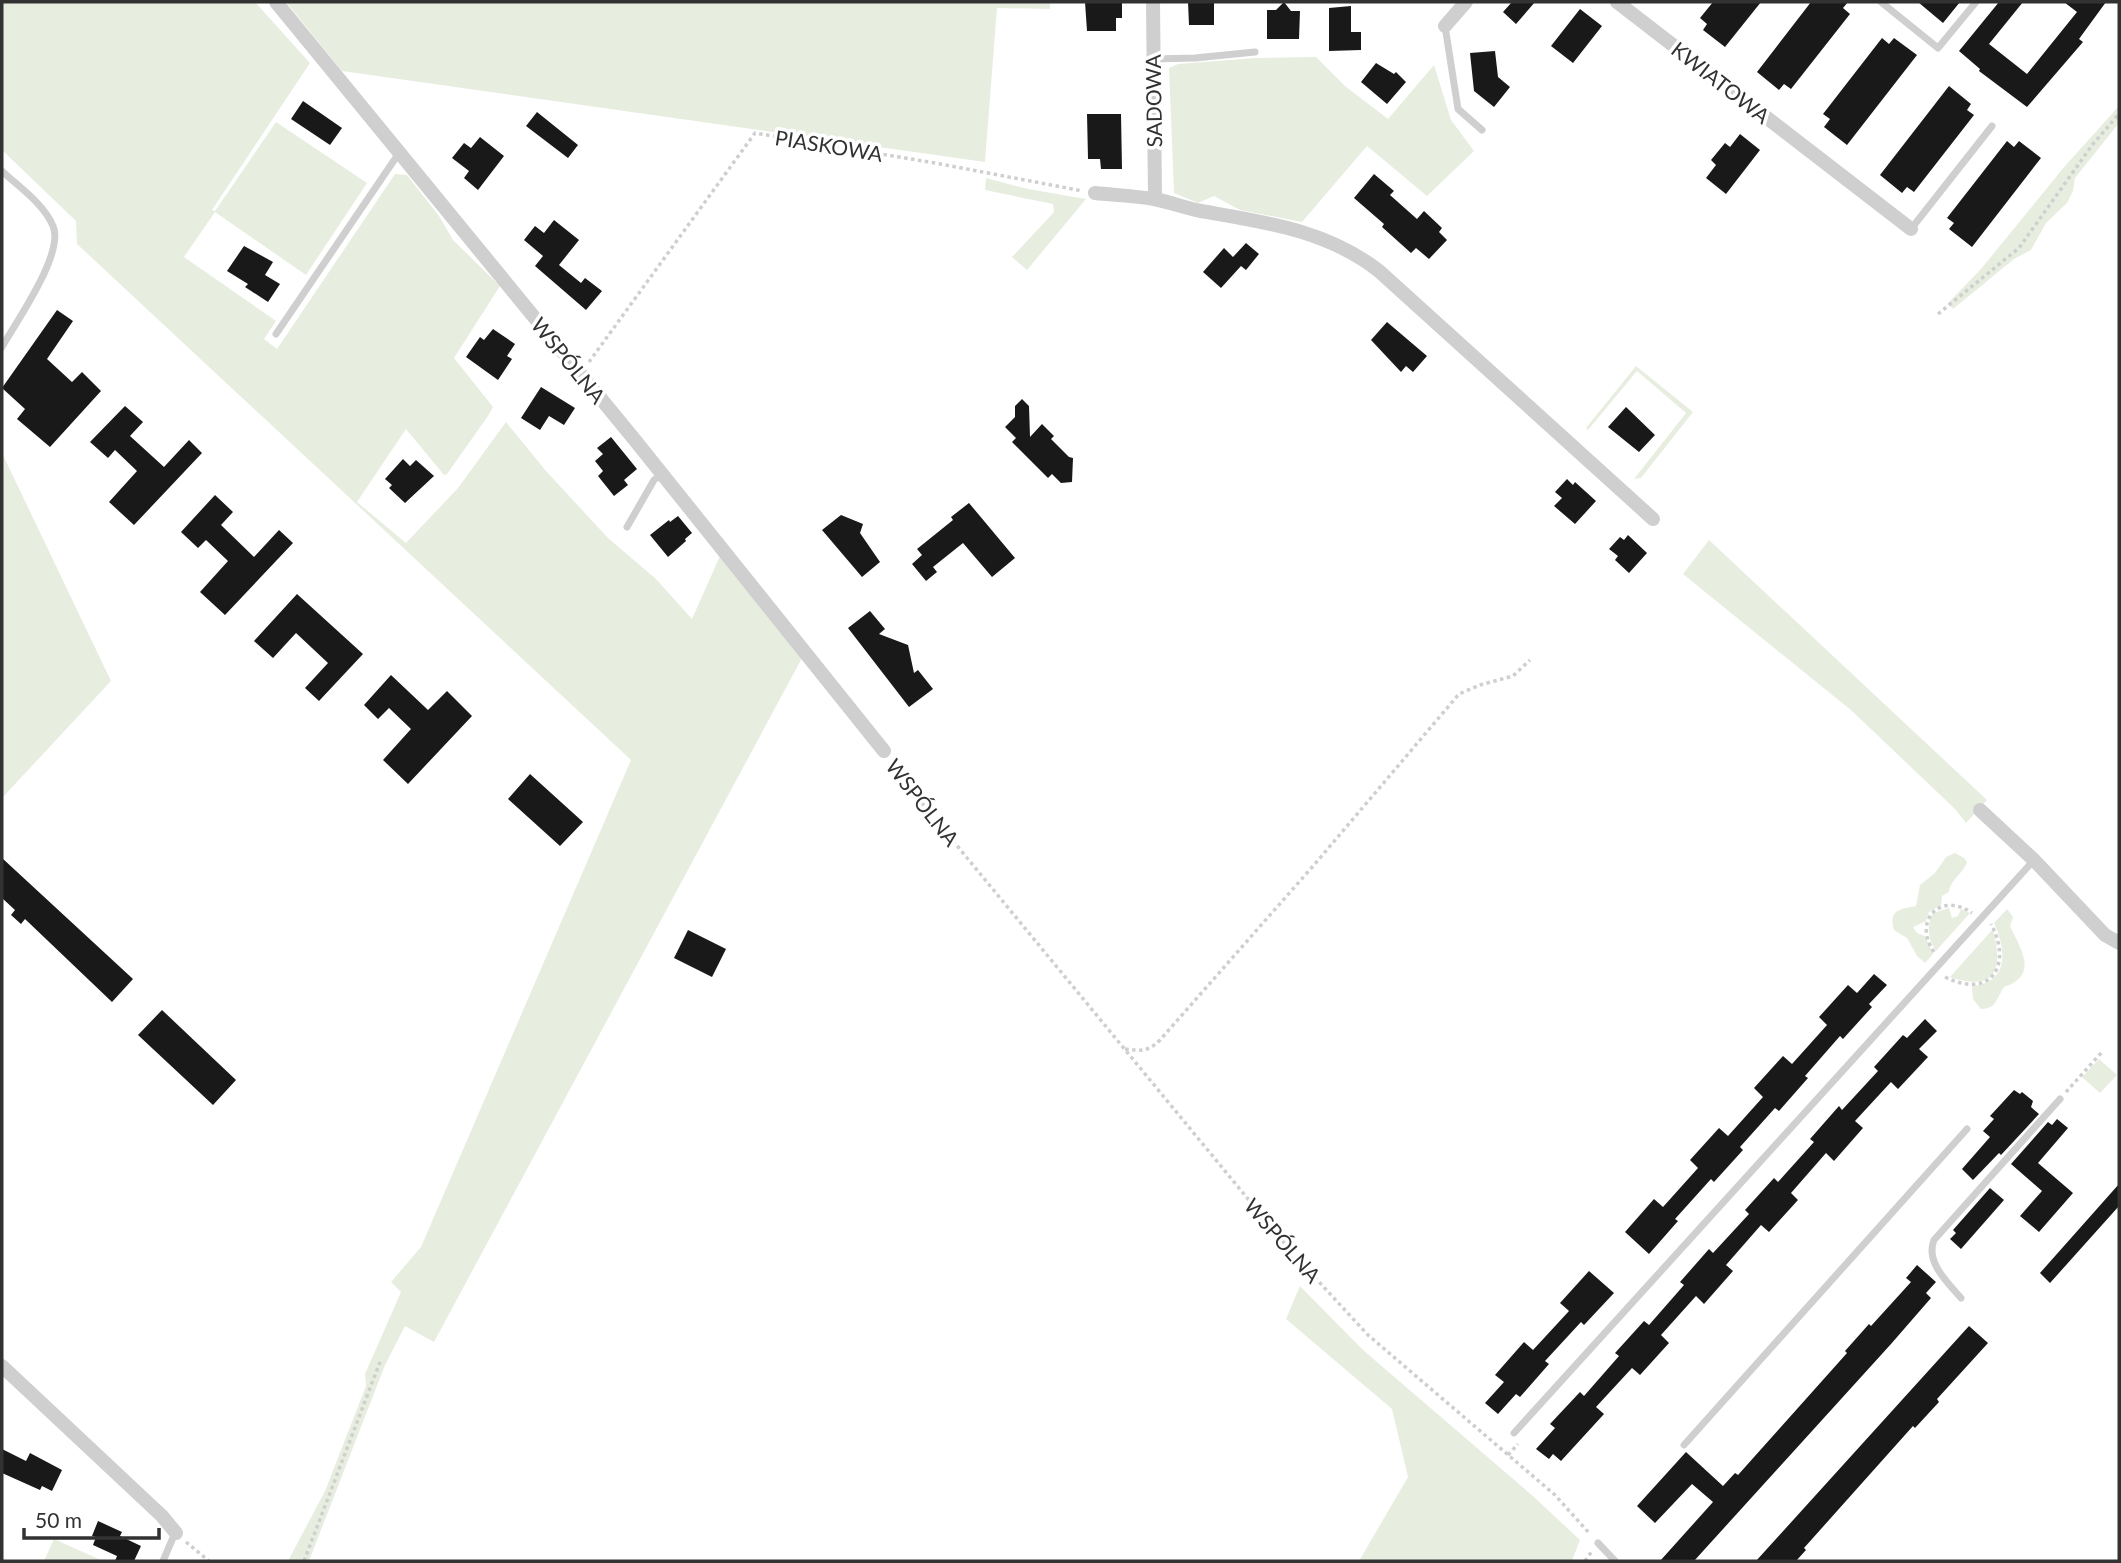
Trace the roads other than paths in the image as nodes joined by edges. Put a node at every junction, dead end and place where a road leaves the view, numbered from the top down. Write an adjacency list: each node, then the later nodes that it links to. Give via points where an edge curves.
1 (276, 2): 12 (street, WSPÓLNA)
2 (1153, 2): 9 (street, SADOWA)
3 (1466, 2): 7 (street)
4 (1617, 2): 16 (street, KWIATOWA)
5 (1881, 2): 6 (lane, via 1938,48)
6 (1976, 2)
7 (1445, 26): 11 (lane, via 1458,109)
8 (1255, 52): 9 (lane)
9 (1153, 59): 15 (street, SADOWA)
10 (1992, 127): 16 (lane)
11 (1482, 130)
12 (400, 152): 17 (lane); 19 (street, WSPÓLNA)
13 (2, 171): 18 (lane, via 54,227 55,250)
14 (1095, 193): 15 (street)
15 (1155, 200): 20 (street, via 1283,225 1354,253)
16 (1911, 229)
17 (276, 334)
18 (2, 347)
19 (662, 474): 21 (lane); 22 (street, WSPÓLNA)
20 (1653, 519)
21 (627, 527)
22 (884, 751)
23 (1980, 810): 24 (street)
24 (2035, 860): 25 (street, via 2105,935); 30 (lane)
25 (2119, 943)
26 (2060, 1099): 28 (lane, via 1934,1240 1932,1255 1939,1272)
27 (1967, 1129): 31 (lane)
28 (1961, 1298)
29 (2, 1366): 32 (street)
30 (1514, 1433)
31 (1684, 1445)
32 (176, 1533): 34 (lane)
33 (1598, 1543): 35 (lane)
34 (163, 1561)
35 (1615, 1561)

